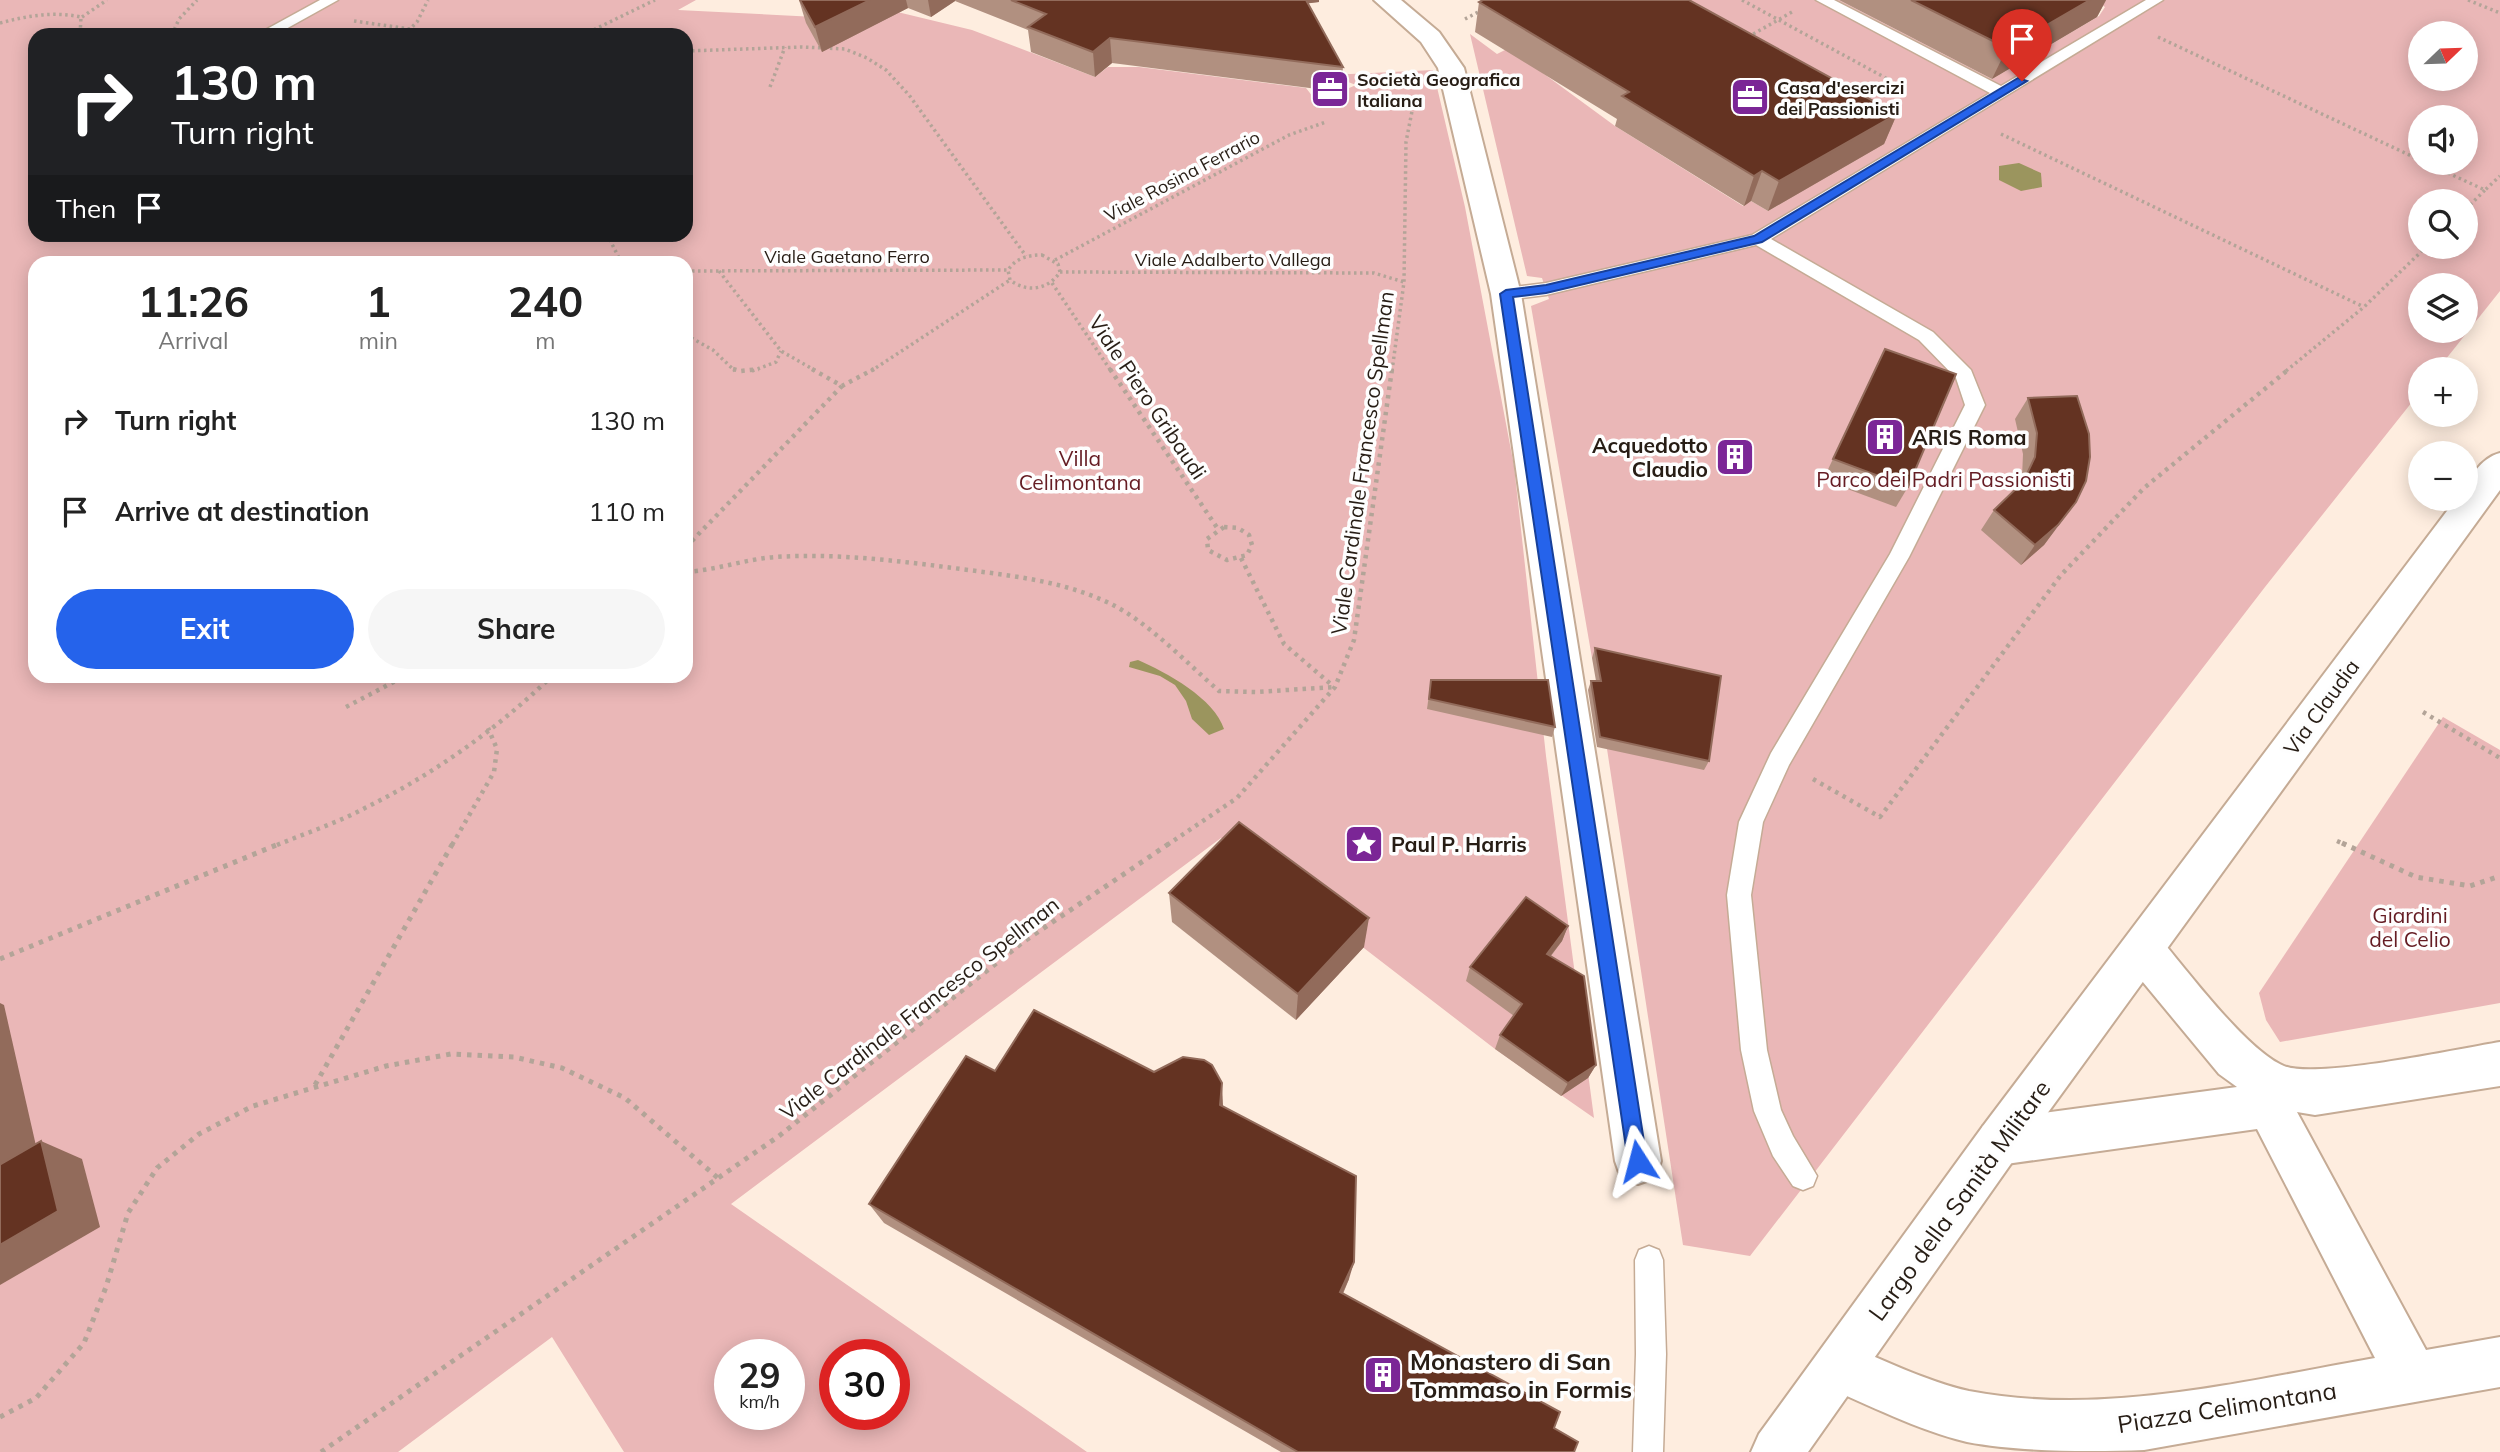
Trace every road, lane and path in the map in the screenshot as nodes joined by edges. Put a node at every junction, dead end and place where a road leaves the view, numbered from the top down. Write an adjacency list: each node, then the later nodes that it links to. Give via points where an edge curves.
1 (107, 0): 16 (path)
2 (197, 0): 22 (path)
3 (331, 0): 23 (lane)
4 (428, 0): 25 (path)
5 (655, 0): 26 (path)
6 (1386, 0): 52 (street, via 1430,37 1451,68)
7 (1742, 0): 17 (path)
8 (1823, 0): 32 (lane)
9 (2156, 0): 18 (lane)
10 (2468, 0): 14 (path)
11 (1491, 5): 15 (path)
12 (1803, 6): 17 (path)
13 (2100, 10): 18 (lane)
14 (2500, 13)
15 (1470, 16)
16 (81, 17): 20 (path, via 61,12); 21 (path)
17 (1779, 19): 27 (path); 30 (path)
18 (2122, 20): 32 (lane); 36 (path)
19 (354, 21): 24 (path)
20 (0, 23)
21 (80, 28)
22 (175, 28)
23 (277, 28)
24 (404, 28)
25 (412, 28)
26 (597, 28)
27 (1743, 40)
28 (785, 47): 29 (path); 31 (path); 42 (path, via 845,49 886,70)
29 (693, 51)
30 (1895, 83)
31 (769, 86)
32 (2002, 93): 33 (lane)
33 (1963, 116): 41 (lane, via 1905,144); 53 (path)
34 (1326, 122): 44 (path, Viale Rosina Ferrario, via 1289,135)
35 (1406, 142): 50 (path, Viale Cardinale Francesco Spellman)
36 (2408, 154)
37 (2453, 175): 39 (path)
38 (2500, 176): 39 (path)
39 (2486, 190): 40 (path)
40 (2478, 198)
41 (1758, 239): 52 (lane, via 1546,289); 69 (lane, via 1926,336 1964,374 1975,405 1899,557)
42 (1026, 256): 44 (path); 45 (path)
43 (2414, 259): 53 (path)
44 (1055, 260): 48 (path)
45 (1008, 270): 47 (path, Viale Gaetano Ferro); 49 (path)
46 (693, 271): 47 (path, Viale Gaetano Ferro)
47 (719, 271): 55 (path)
48 (1060, 272): 50 (path, Viale Adalberto Vallega, via 1374,274); 51 (path)
49 (1010, 280): 51 (path, via 1029,288); 56 (path)
50 (1404, 282): 64 (path, Viale Cardinale Francesco Spellman, via 1354,640)
51 (1052, 283): 58 (path, Viale Piero Gribaudi)
52 (1506, 294): 78 (street)
53 (2364, 307): 69 (path, via 2144,488 2061,575 1880,817)
54 (693, 338): 55 (path, via 736,371 752,373 765,368 776,362)
55 (781, 351): 56 (path)
56 (842, 386): 59 (path)
57 (2500, 465): 72 (street, Via Claudia)
58 (1218, 529): 60 (path, via 1231,527 1249,535 1252,545); 60 (path, via 1207,539 1208,550 1219,559)
59 (693, 540)
60 (1241, 558): 64 (path, via 1284,644)
61 (693, 572): 64 (path, via 772,557 825,556 1035,579 1114,605 1219,691)
62 (392, 683): 65 (path)
63 (545, 683): 67 (path)
64 (1335, 687): 80 (path, Viale Cardinale Francesco Spellman, via 1237,798 1023,942 779,1136)
65 (346, 707)
66 (2423, 712): 68 (path)
67 (488, 728): 73 (path, via 444,764 364,808); 75 (path, via 497,749 494,772)
68 (2500, 758)
69 (1779, 760): 79 (lane, via 1751,822 1739,895 1760,1080 1783,1146)
70 (2337, 841): 71 (path, via 2416,877 2470,886)
71 (2500, 876)
72 (2143, 950): 76 (street); 77 (street, Largo della Sanità Militare)
73 (0, 959)
74 (2500, 1064): 76 (street, via 2315,1093 2270,1083)
75 (315, 1086): 80 (path, via 451,1054 514,1057 562,1068 625,1098); 85 (path, via 253,1106 209,1128 157,1168 128,1213 84,1343 36,1398)
76 (2263, 1090): 77 (street); 84 (street)
77 (1999, 1142): 83 (street, Largo della Sanità Militare)
78 (1638, 1161)
79 (1803, 1177)
80 (719, 1178): 86 (path, Viale Cardinale Francesco Spellman)
81 (1650, 1260): 87 (lane)
82 (2500, 1362): 84 (street, Piazza Celimontana)
83 (1840, 1367): 84 (street, Piazza Celimontana, via 1967,1416 2104,1427); 88 (street, Largo della Sanità Militare)
84 (2413, 1377)
85 (0, 1417)
86 (321, 1452)
87 (1648, 1452)
88 (1777, 1452)

